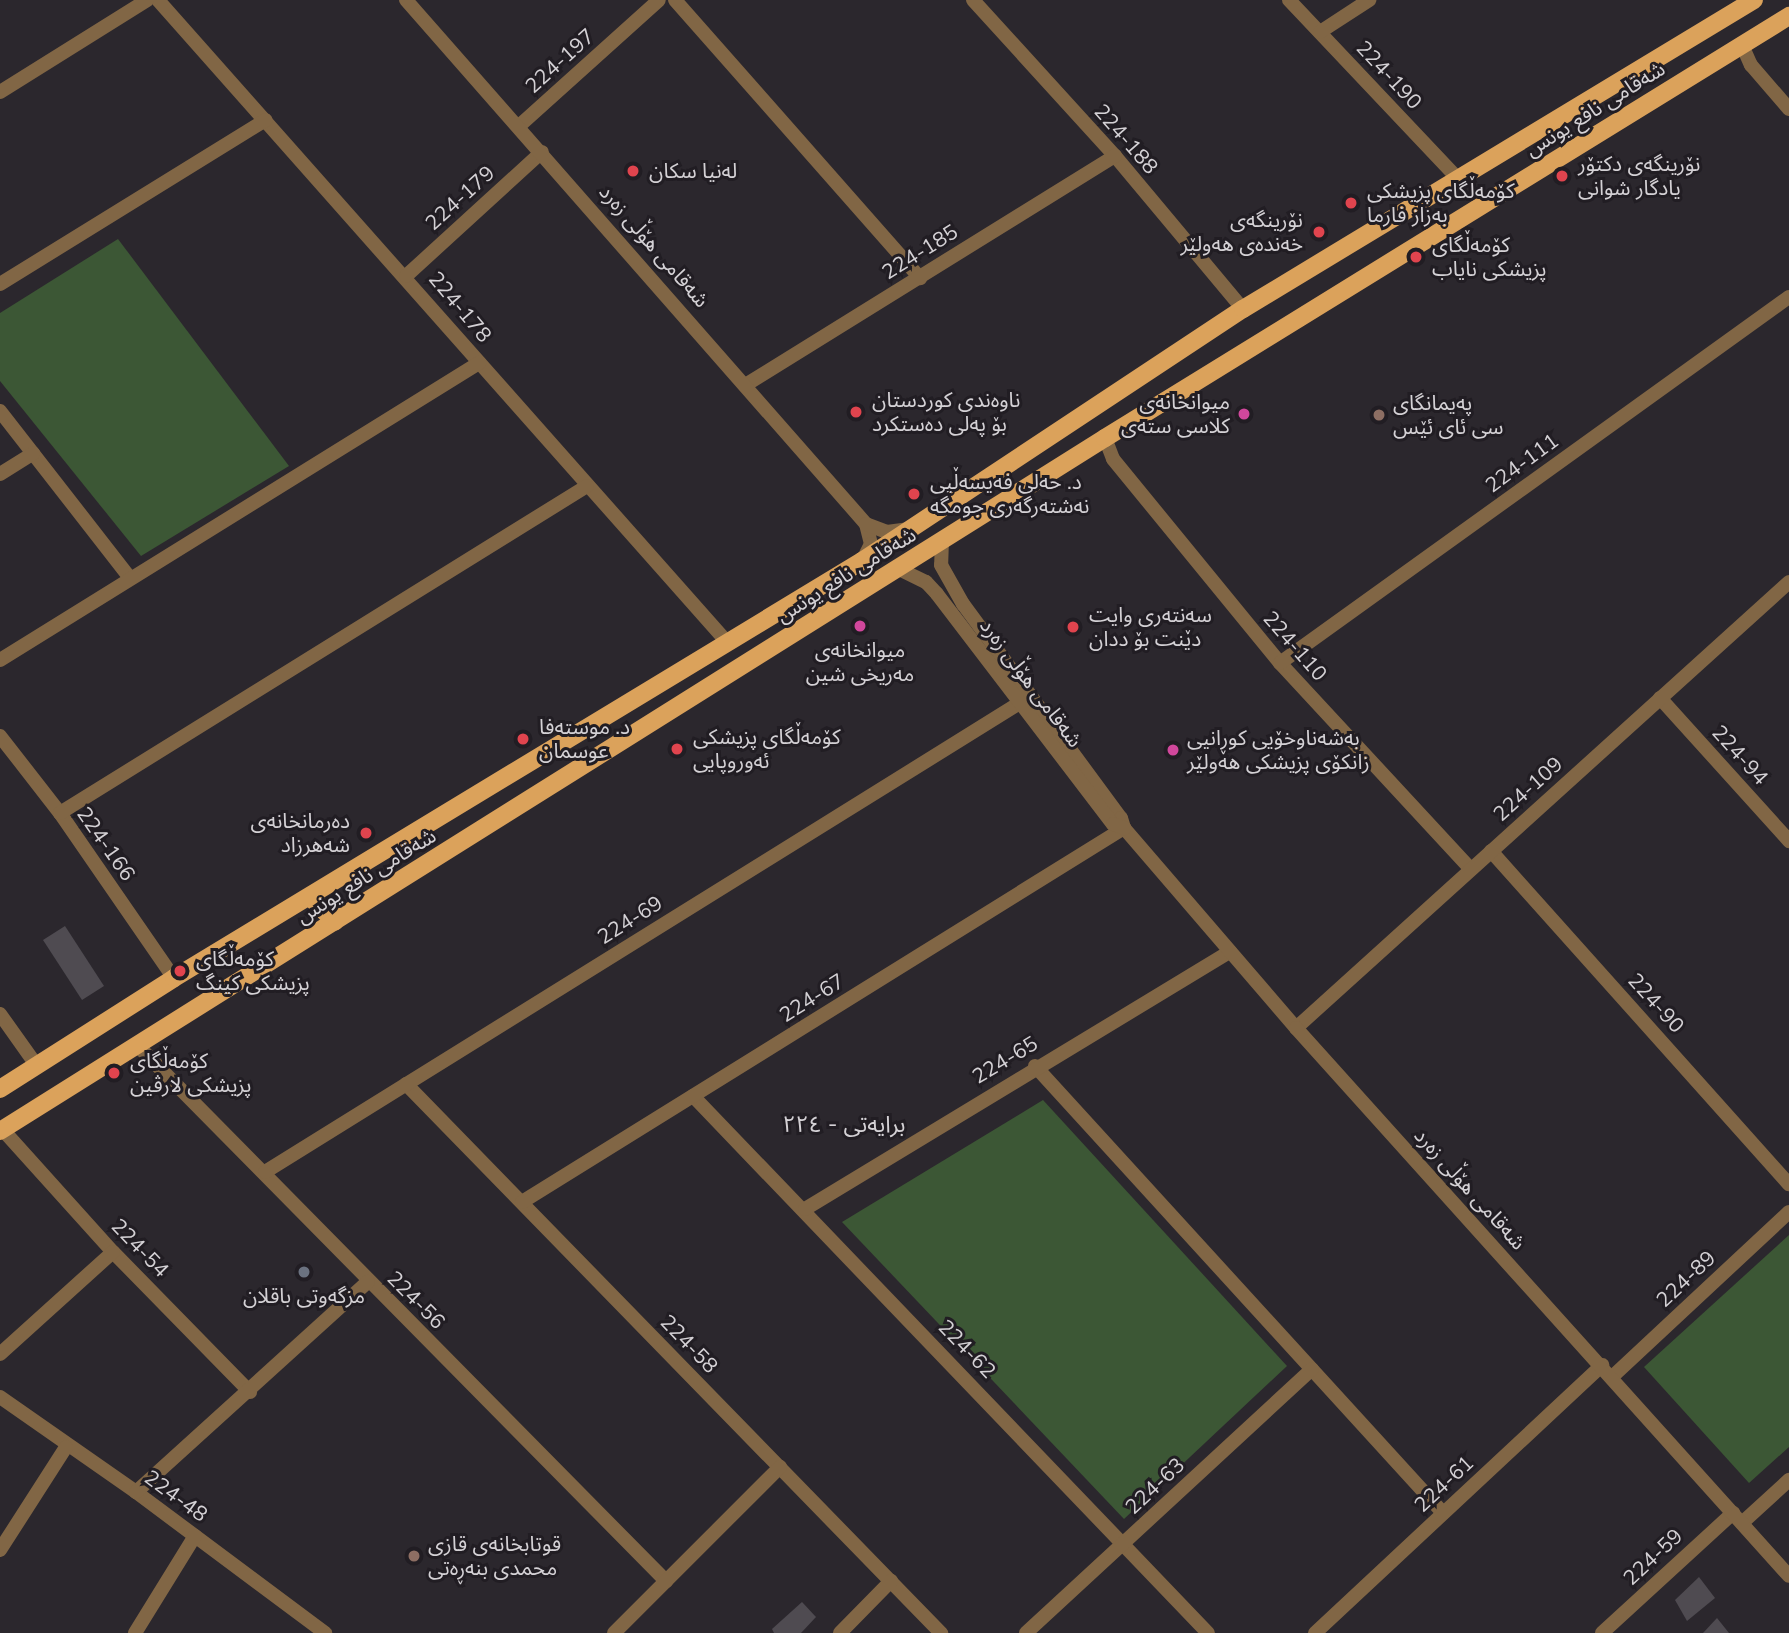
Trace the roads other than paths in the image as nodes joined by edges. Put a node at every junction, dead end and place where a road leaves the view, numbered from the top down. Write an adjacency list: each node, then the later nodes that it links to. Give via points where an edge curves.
1 (146, 0): 13 (street)
2 (158, 0): 15 (street, 224-178)
3 (406, 0): 16 (street, شەقامی هۆڵی زەرد)
4 (659, 0): 16 (street, 224-197)
5 (675, 0): 21 (street)
6 (973, 0): 18 (street, 224-188)
7 (1289, 0): 11 (street, 224-190)
8 (1369, 0): 11 (street)
9 (1754, 0): 19 (main road, شەقامی نافع یونس)
10 (1789, 16): 12 (main road, شەقامی نافع یونس)
11 (1320, 32): 19 (street, 224-190)
12 (1742, 45): 14 (street, via 1751,65); 28 (main road, شەقامی نافع یونس)
13 (0, 92)
14 (1789, 109)
15 (266, 120): 20 (street, 224-178); 22 (street)
16 (519, 126): 17 (street, شەقامی هۆڵی زەرد)
17 (542, 152): 20 (street, 224-179); 26 (street, شەقامی هۆڵی زەرد)
18 (1115, 156): 21 (street, 224-185); 24 (street, 224-188)
19 (1458, 179): 24 (main road, شەقامی نافع یونس)
20 (406, 276): 25 (street, 224-178)
21 (919, 278): 26 (street, 224-185)
22 (0, 284)
23 (1789, 297): 41 (street, 224-111)
24 (1243, 309): 33 (main road, شەقامی نافع یونس)
25 (479, 363): 31 (street, 224-178); 37 (street)
26 (747, 384): 32 (street, شەقامی هۆڵی زەرد)
27 (0, 411): 29 (street)
28 (1105, 438): 34 (main road, شەقامی نافع یونس); 41 (street, 224-110, via 1113,459)
29 (33, 453): 30 (street); 37 (street)
30 (0, 474)
31 (587, 486): 39 (street, 224-178); 45 (street)
32 (866, 524): 33 (street, via 887,532); 35 (street, via 871,544)
33 (910, 528): 35 (main road, شەقامی نافع یونس)
34 (942, 540): 36 (main road, شەقامی نافع یونس); 46 (street, شەقامی هۆڵی زەرد, via 941,565 963,604)
35 (862, 561): 39 (main road, شەقامی نافع یونس)
36 (899, 569): 43 (street, شەقامی هۆڵی زەرد, via 926,582 937,594); 51 (main road, شەقامی نافع یونس)
37 (129, 577): 40 (street)
38 (1789, 582): 42 (street, 224-109)
39 (727, 642): 50 (main road, شەقامی نافع یونس)
40 (0, 660)
41 (1280, 663): 49 (street, 224-110)
42 (1660, 698): 47 (street, 224-94); 48 (street, 224-109)
43 (1018, 704): 46 (street, شەقامی هۆڵی زەرد, via 1113,824); 59 (street, 224-69)
44 (0, 736): 45 (street, 224-166)
45 (60, 813): 53 (street, 224-166)
46 (1124, 828): 52 (street, شەقامی هۆڵی زەرد); 61 (street, 224-67)
47 (1789, 841)
48 (1491, 851): 49 (street, 224-109); 64 (street, 224-90)
49 (1471, 869): 55 (street, 224-109)
50 (310, 897): 51 (main road); 53 (main road, شەقامی نافع یونس)
51 (335, 922): 56 (main road, شەقامی نافع یونس)
52 (1230, 952): 55 (street, شەقامی هۆڵی زەرد); 58 (street, 224-65)
53 (174, 978): 57 (main road, شەقامی نافع یونس)
54 (0, 1014): 57 (street)
55 (1296, 1028): 71 (street, شەقامی هۆڵی زەرد)
56 (138, 1046): 62 (main road, شەقامی نافع یونس); 63 (street, 224-56)
57 (37, 1066): 60 (main road, شەقامی نافع یونس)
58 (1035, 1066): 66 (street, 224-65); 72 (street)
59 (406, 1084): 63 (street, 224-69); 65 (street, 224-58)
60 (0, 1089)
61 (693, 1096): 65 (street, 224-67); 66 (street, 224-62)
62 (1, 1130): 68 (street, 224-54)
63 (265, 1172): 69 (street, 224-56)
64 (1789, 1184)
65 (522, 1202): 77 (street, 224-58)
66 (805, 1209): 83 (street, 224-62)
67 (1789, 1212): 73 (street, 224-89)
68 (113, 1252): 70 (street); 74 (street, 224-54)
69 (368, 1282): 74 (street); 86 (street, 224-56)
70 (0, 1354)
71 (1602, 1365): 73 (street, شەقامی هۆڵی زەرد); 80 (street, 224-61)
72 (1312, 1370): 80 (street); 83 (street, 224-63)
73 (1612, 1377): 81 (street, شەقامی هۆڵی زەرد)
74 (250, 1392): 79 (street)
75 (0, 1397): 76 (street, 224-48)
76 (66, 1447): 79 (street, 224-48); 84 (street)
77 (780, 1467): 86 (street); 87 (street, 224-58)
78 (1789, 1480): 81 (street, 224-59)
79 (136, 1492): 82 (street, 224-48)
80 (1443, 1513): 95 (street, 224-61)
81 (1737, 1518): 85 (street, شەقامی هۆڵی زەرد); 96 (street, 224-59)
82 (195, 1536): 88 (street); 89 (street, 224-48)
83 (1124, 1544): 93 (street, 224-63); 94 (street, 224-62)
84 (0, 1550)
85 (1789, 1576)
86 (666, 1581): 90 (street)
87 (891, 1581): 91 (street); 92 (street, 224-58)
88 (135, 1633)
89 (325, 1633)
90 (614, 1633)
91 (840, 1633)
92 (942, 1633)
93 (1026, 1633)
94 (1208, 1633)
95 (1315, 1633)
96 (1602, 1633)

